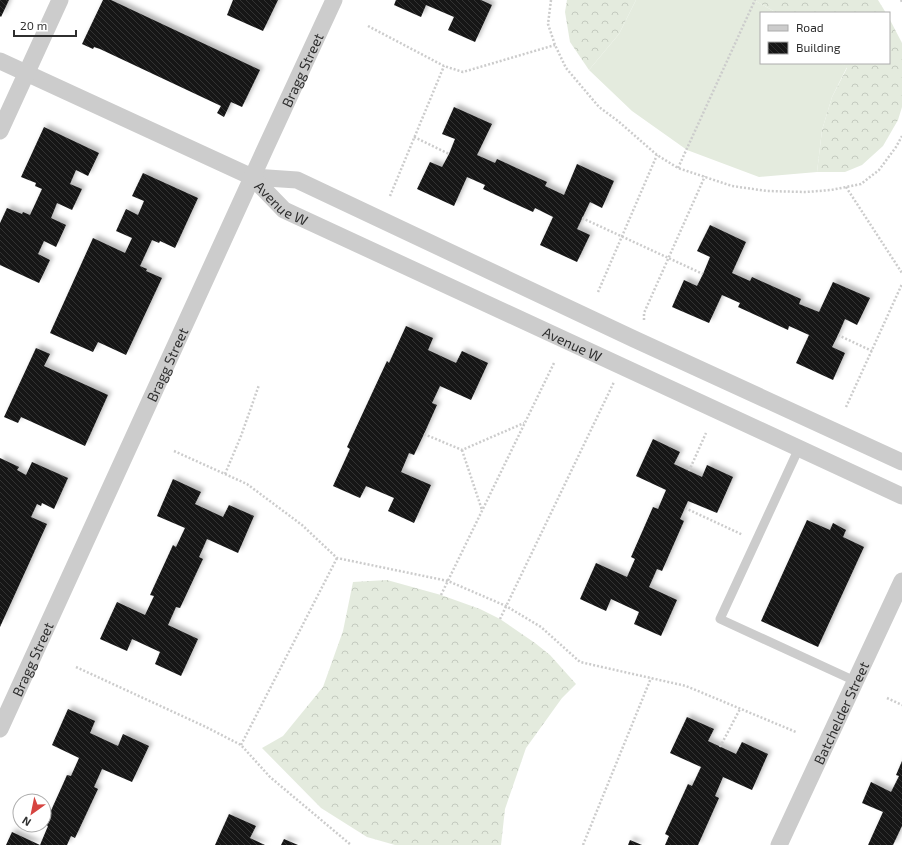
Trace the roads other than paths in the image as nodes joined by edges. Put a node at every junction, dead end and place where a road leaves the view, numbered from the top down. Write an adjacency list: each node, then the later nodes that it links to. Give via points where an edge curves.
1 (60, 0): 4 (street)
2 (334, 0): 6 (street, Bragg Street)
3 (0, 61): 4 (street, Avenue W)
4 (27, 74): 5 (street); 6 (street, Avenue W)
5 (0, 131)
6 (252, 177): 7 (street, Avenue W, via 284,210); 8 (street, Avenue W, via 297,180); 12 (street, Bragg Street)
7 (799, 448): 9 (street, Avenue W); 11 (lane, via 720,620)
8 (902, 462)
9 (902, 496)
10 (902, 581): 11 (street, Batchelder Street)
11 (855, 681): 13 (street, Batchelder Street)
12 (0, 729)
13 (779, 845)

